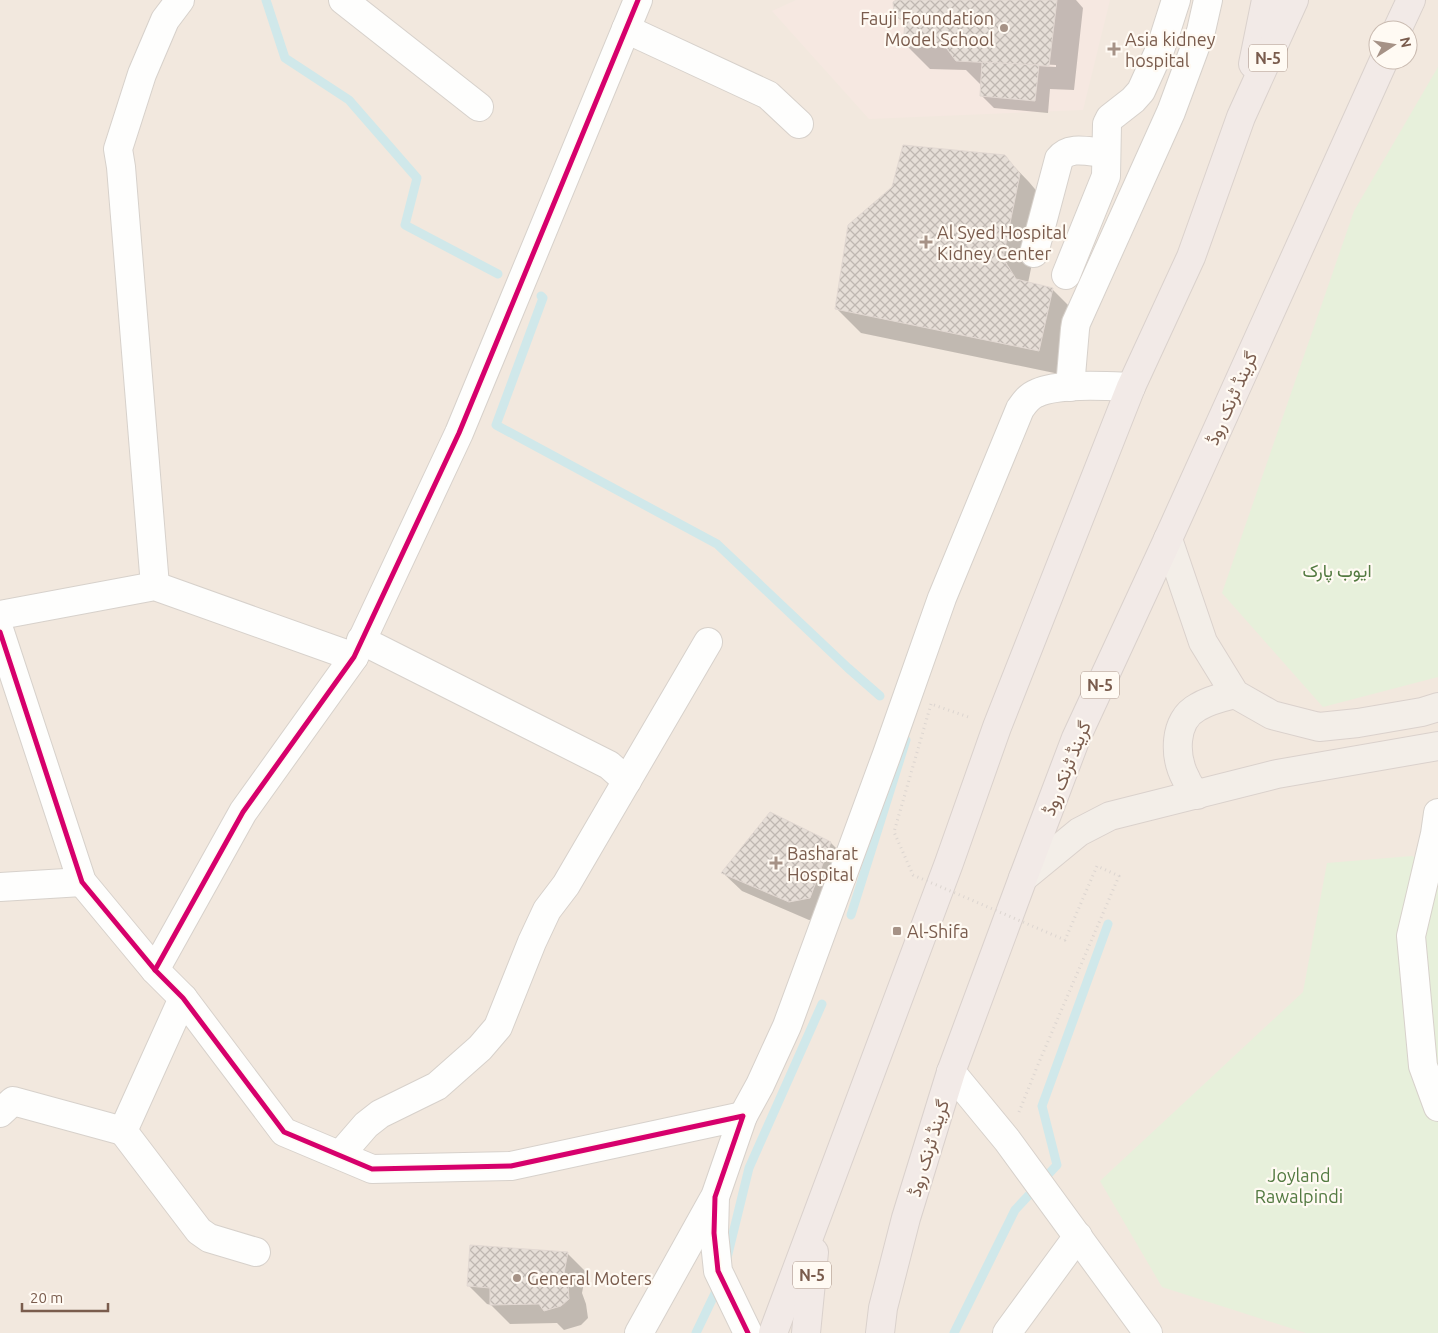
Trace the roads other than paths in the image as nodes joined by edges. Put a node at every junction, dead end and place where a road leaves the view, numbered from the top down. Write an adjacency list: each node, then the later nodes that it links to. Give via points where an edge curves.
1 (180, 0): 21 (street, via 164,20 154,44 118,149)
2 (343, 0): 12 (street)
3 (638, 0): 10 (street)
4 (1176, 0): 15 (street, via 1161,47 1141,91 1107,124)
5 (1208, 0): 19 (street, via 1201,31 1171,112 1076,323)
6 (1266, 0): 13 (highway)
7 (1294, 0): 13 (highway, N-5)
8 (1411, 0): 9 (highway)
9 (1402, 20)
10 (626, 29): 14 (street, via 768,95); 25 (street, via 459,433)
11 (1379, 70): 20 (highway, گرینڈ ٹرنک روڈ / N-5)
12 (479, 107)
13 (1241, 117): 18 (highway, N-5, via 1191,257)
14 (799, 124)
15 (1106, 153): 16 (street, via 1073,150 1058,159); 17 (street, via 1106,176)
16 (1034, 253)
17 (1066, 275)
18 (1131, 387): 19 (street); 44 (highway, N-5, via 997,727)
19 (1070, 388): 40 (street, via 1038,393 1020,409 942,598 787,1026)
20 (1168, 539): 26 (main road, via 1203,642); 32 (highway, گرینڈ ٹرنک روڈ / N-5, via 1076,738)
21 (155, 586): 22 (street); 25 (street)
22 (0, 615)
23 (0, 632): 33 (street)
24 (708, 642): 29 (street)
25 (358, 648): 29 (street, via 609,765); 35 (street, via 243,812)
26 (1235, 694): 27 (main road, via 1272,715 1320,728); 30 (main road, via 1198,707 1180,730 1177,743 1182,769)
27 (1438, 707)
28 (1438, 746): 30 (main road, via 1277,774)
29 (627, 781): 42 (street, via 566,885 547,910 498,1027 480,1048 437,1086 380,1114)
30 (1197, 795): 32 (main road, via 1110,816 1079,832)
31 (1438, 813): 38 (street, via 1411,936 1423,1066)
32 (1022, 878): 37 (highway, گرینڈ ٹرنک روڈ / N-5)
33 (82, 882): 34 (street); 35 (street)
34 (0, 887)
35 (155, 970): 36 (street)
36 (183, 998): 41 (street); 42 (street, via 284,1132)
37 (951, 1072): 45 (street, via 1007,1140); 51 (highway, گرینڈ ٹرنک روڈ / N-5, via 906,1218)
38 (1438, 1107)
39 (0, 1113): 41 (street, via 13,1101)
40 (743, 1116): 42 (street, via 511,1166 372,1169); 43 (street)
41 (123, 1131): 46 (street, via 198,1231 209,1238)
42 (340, 1155)
43 (715, 1197): 47 (street, via 718,1271); 48 (street)
44 (817, 1218): 49 (highway, N-5); 50 (highway, N-5)
45 (1078, 1236): 52 (street); 53 (street)
46 (256, 1252)
47 (745, 1327)
48 (640, 1333)
49 (773, 1333)
50 (806, 1333)
51 (880, 1333)
52 (1008, 1333)
53 (1148, 1333)

